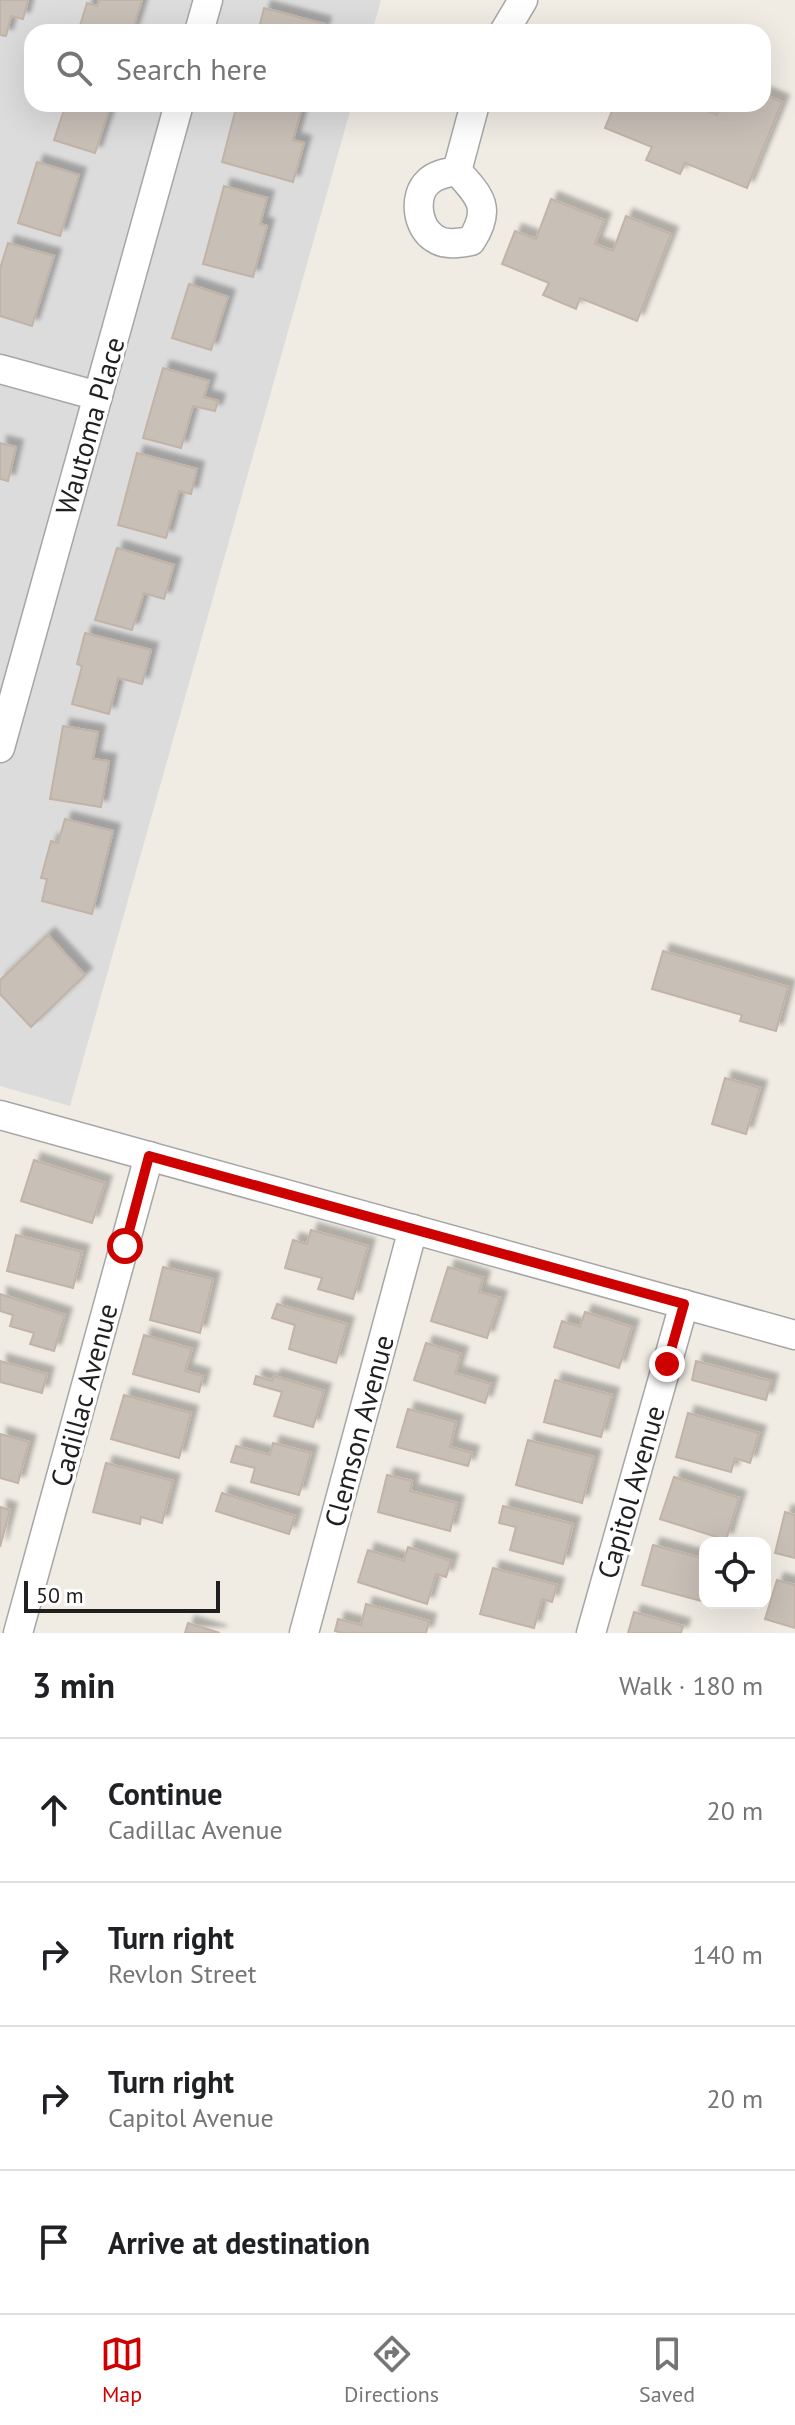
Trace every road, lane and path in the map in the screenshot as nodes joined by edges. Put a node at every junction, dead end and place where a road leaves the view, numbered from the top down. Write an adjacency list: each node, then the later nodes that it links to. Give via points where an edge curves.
1 (208, 0): 3 (street)
2 (523, 0): 4 (street)
3 (201, 24)
4 (509, 24)
5 (177, 112): 9 (street, Wautoma Place)
6 (473, 112): 7 (street)
7 (457, 171)
8 (0, 369): 9 (street)
9 (98, 396): 10 (street, Wautoma Place)
10 (0, 748)
11 (0, 1115): 12 (street)
12 (149, 1156): 13 (street); 16 (street, Cadillac Avenue)
13 (413, 1229): 14 (street); 17 (street, Clemson Avenue)
14 (684, 1304): 15 (street); 18 (street, Capitol Avenue)
15 (795, 1335)
16 (18, 1633)
17 (304, 1633)
18 (591, 1633)

